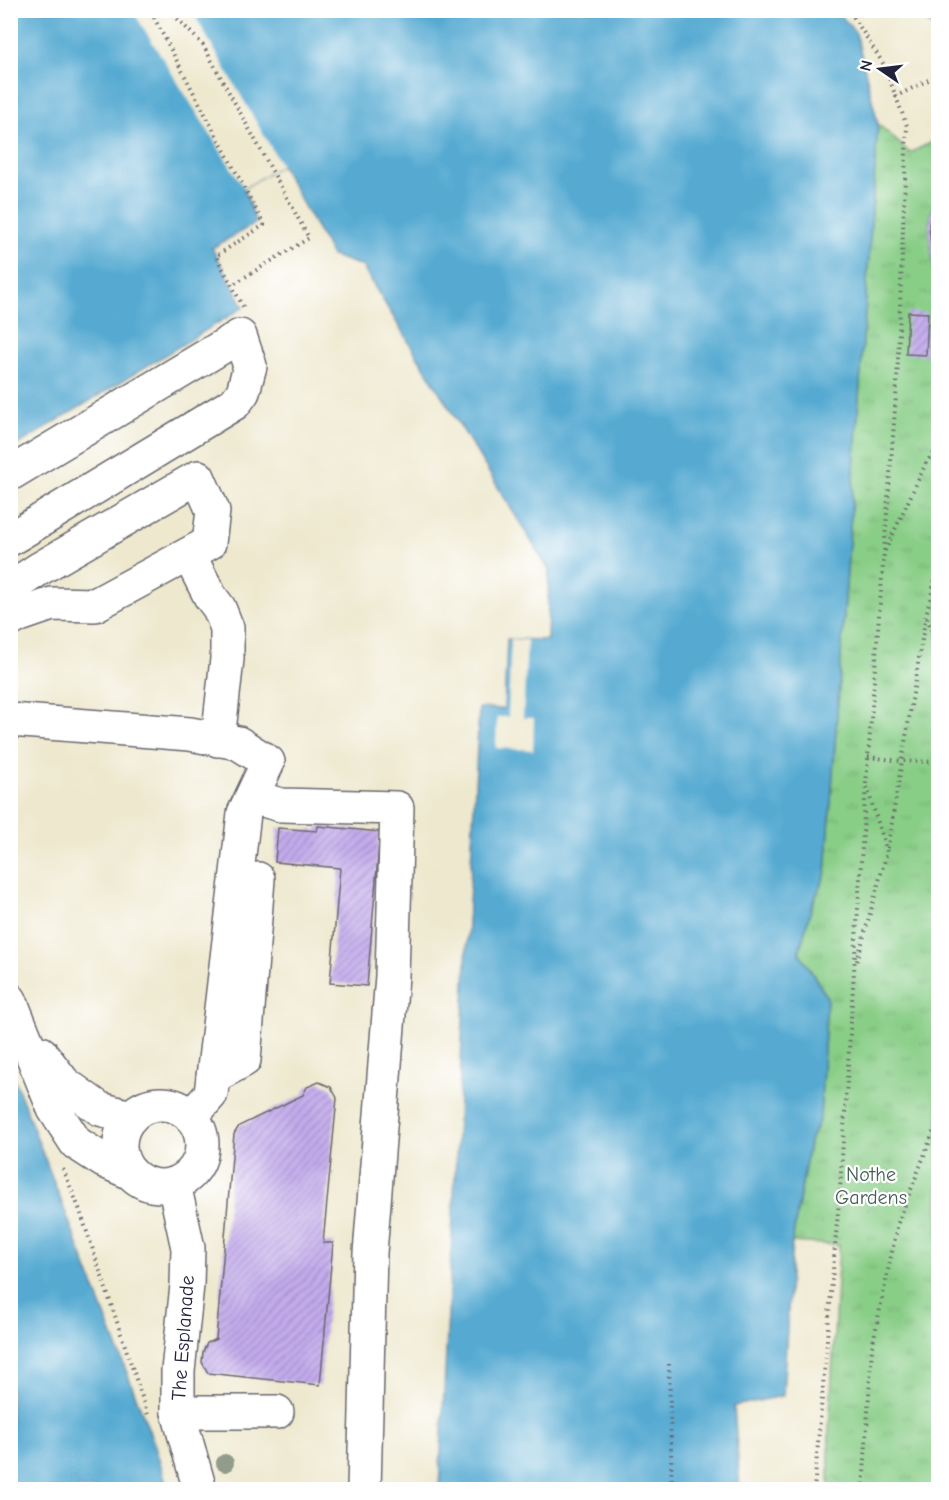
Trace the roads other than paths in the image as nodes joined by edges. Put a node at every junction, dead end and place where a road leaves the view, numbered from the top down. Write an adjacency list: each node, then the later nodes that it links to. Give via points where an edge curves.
1 (10, 474): 2 (street, via 240,336 250,366 243,392 235,403)
2 (10, 539)
3 (189, 555): 4 (street, via 209,543 213,511 198,477); 5 (street, via 95,605 52,604); 7 (street, via 227,628)
4 (10, 588)
5 (10, 620)
6 (10, 720): 7 (street, via 190,734)
7 (218, 740): 8 (street, via 238,743 268,762)
8 (252, 797): 12 (street, via 244,813 211,1094); 18 (street, via 281,805 397,808 392,975 370,1253)
9 (10, 1000): 10 (street)
10 (24, 1035): 11 (street, via 64,1083 100,1109); 13 (street, via 54,1109 76,1143)
11 (131, 1117): 12 (street, via 152,1105 165,1104); 13 (street, via 122,1133 120,1151)
12 (191, 1117): 14 (street, via 202,1141 201,1155 196,1168)
13 (131, 1173): 14 (street, via 151,1185)
14 (174, 1184): 16 (street, The Esplanade, via 188,1248 178,1371)
15 (277, 1412): 16 (street)
16 (164, 1416): 17 (street, The Esplanade)
17 (200, 1490)
18 (364, 1490)

